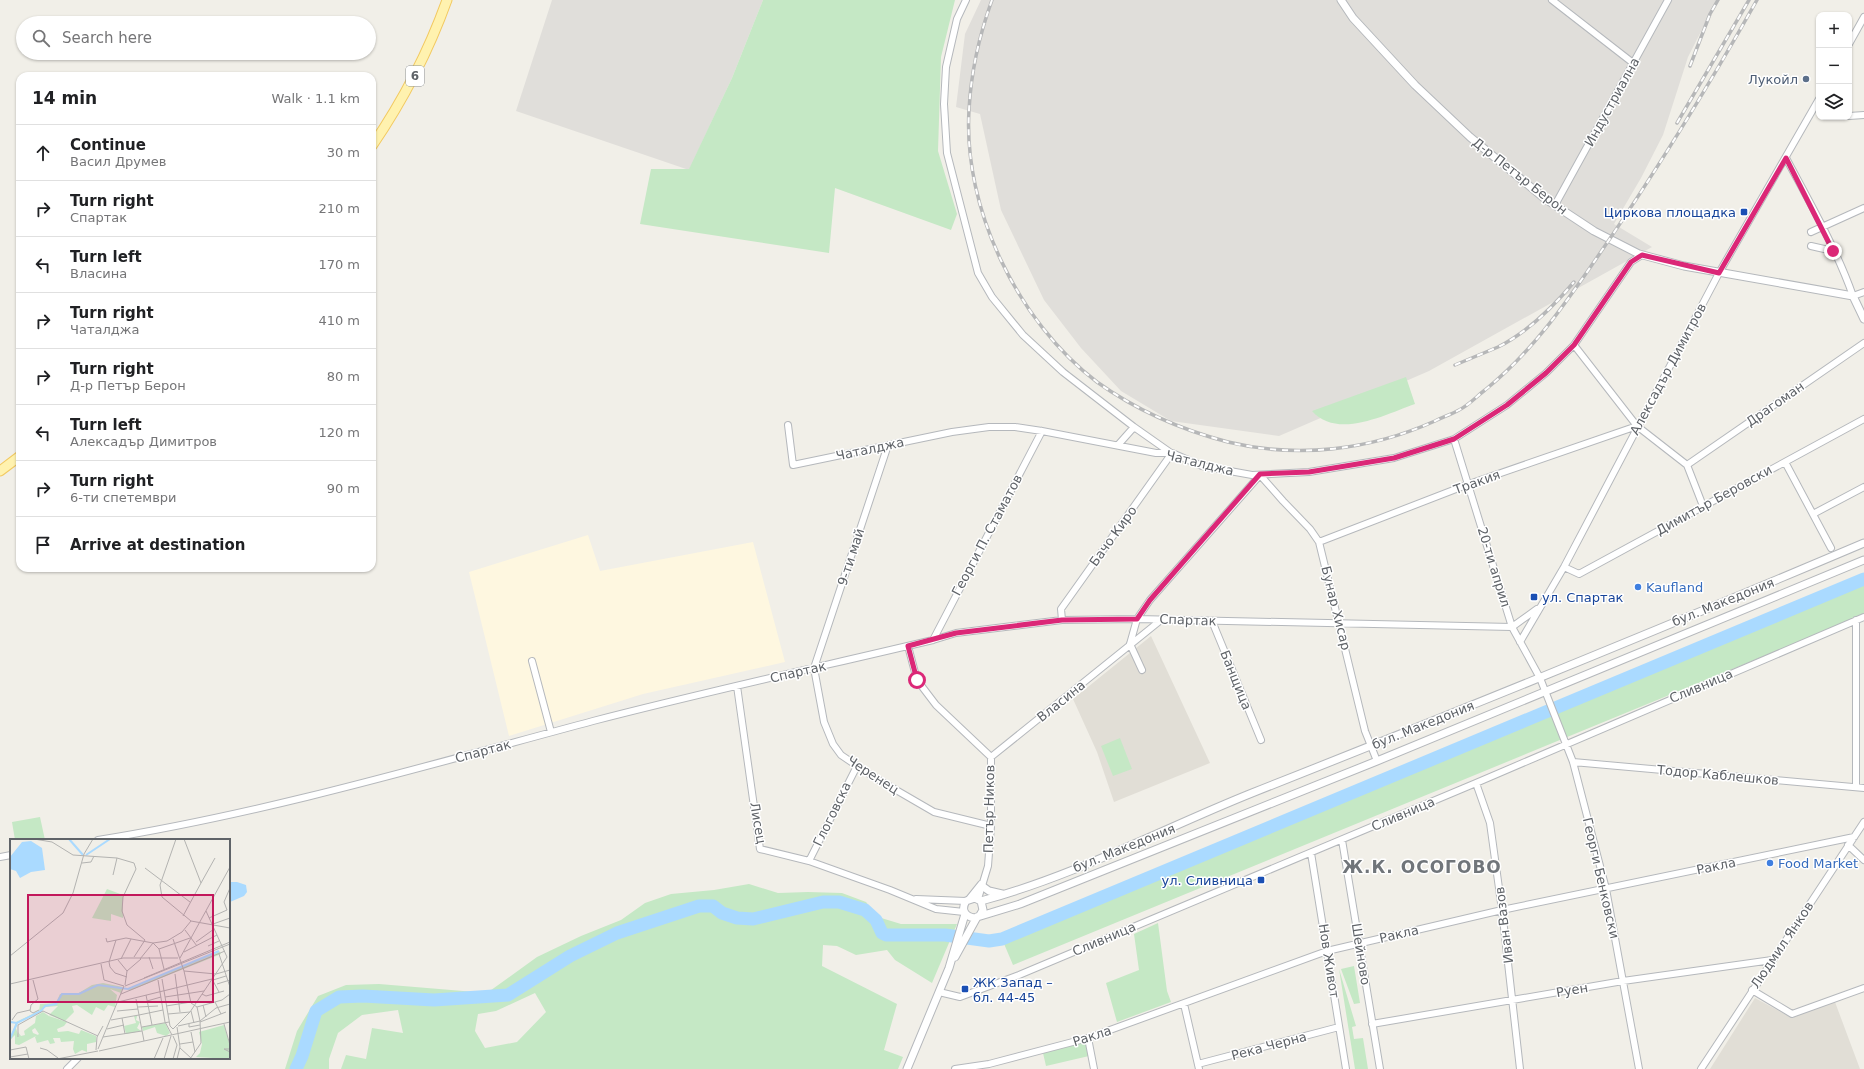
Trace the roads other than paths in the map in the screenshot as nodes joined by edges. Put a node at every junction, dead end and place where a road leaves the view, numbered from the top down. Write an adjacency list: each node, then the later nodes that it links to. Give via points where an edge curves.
1 (447, 0): 12 (main road, 6, via 423,60 395,112)
2 (966, 0): 31 (street, via 957,19 948,60 944,104 947,153 978,273 992,297 1023,335 1064,372)
3 (1341, 0): 14 (street, Д-р Петър Берон, via 1352,18 1415,85 1470,137)
4 (1552, 0): 8 (street)
5 (1668, 0): 8 (street, Индустриална)
6 (1864, 17): 7 (street)
7 (1852, 39)
8 (1633, 64): 14 (street, Индустриална)
9 (1816, 110): 13 (street, Алексадър Димитров)
10 (1864, 115): 11 (street)
11 (1852, 116)
12 (376, 140)
13 (1786, 158): 16 (street); 21 (street, Алексадър Димитров)
14 (1555, 205): 20 (street, Д-р Петър Берон, via 1594,231)
15 (1864, 208): 16 (street)
16 (1823, 226): 17 (street); 19 (street)
17 (1811, 232)
18 (1811, 246): 19 (street)
19 (1833, 251): 23 (street, via 1847,277)
20 (1642, 255): 21 (street, Д-р Петър Берон); 27 (street, Чаталджа, via 1631,262)
21 (1719, 273): 23 (street, Д-р Петър Берон); 30 (street, Алексадър Димитров)
22 (1864, 292): 23 (street)
23 (1853, 296): 24 (street, Д-р Петър Берон); 25 (street)
24 (1864, 298)
25 (1864, 319)
26 (1864, 343): 39 (street, Драгоман)
27 (1574, 345): 30 (street); 33 (street, Чаталджа, via 1546,373 1507,405)
28 (1864, 419): 38 (street, Димитър Беровски)
29 (788, 425): 34 (street, Чаталджа, via 792,465)
30 (1637, 426): 39 (street); 42 (street, Тракия); 50 (street, Алексадър Димитров)
31 (1134, 427): 35 (street); 36 (street)
32 (1042, 431): 34 (street, Чаталджа, via 989,427); 35 (street, Чаталджа); 60 (street, Георги П. Стаматов)
33 (1454, 439): 41 (street, Чаталджа, via 1394,458 1309,472); 42 (street, 20-ти април)
34 (888, 445): 65 (street, 9-ти май)
35 (1118, 445): 36 (street, Чаталджа)
36 (1172, 454): 41 (street, Чаталджа, via 1202,466 1252,475); 54 (street, Бачо Киро, via 1061,609)
37 (16, 459): 40 (main road)
38 (1785, 462): 44 (street, Димитър Беровски); 45 (street)
39 (1687, 465): 44 (street)
40 (0, 471)
41 (1260, 474): 46 (street, Бунар Хисар); 53 (street, via 1150,600)
42 (1470, 484): 46 (street, Тракия); 59 (street, 20-ти април)
43 (1864, 487): 45 (street)
44 (1703, 506): 50 (street, Димитър Беровски, via 1580,574)
45 (1813, 514): 48 (street)
46 (1319, 542): 58 (street, Бунар Хисар)
47 (1864, 543): 67 (street, бул. Македония)
48 (1831, 548)
49 (1864, 560): 71 (street, бул. Македония)
50 (1564, 567): 51 (street, Алексадър Димитров)
51 (1540, 608): 59 (street); 61 (street, Алексадър Димитров)
52 (1864, 617): 56 (street, Сливница)
53 (1137, 619): 54 (street, Спартак); 55 (street, Спартак); 62 (street)
54 (1062, 620): 60 (street, Спартак, via 956,633)
55 (1160, 620): 57 (street, Спартак); 62 (street, Власина)
56 (1856, 620): 70 (street); 74 (street, Сливница)
57 (1212, 621): 58 (street, Спартак); 73 (street, Банщица)
58 (1340, 624): 59 (street, Спартак); 75 (street, Бунар Хисар)
59 (1512, 627): 61 (street, 20-ти април)
60 (933, 640): 63 (street, Спартак)
61 (1520, 642): 67 (street, 20-ти април)
62 (1130, 644): 66 (street); 76 (street, Власина)
63 (908, 646): 65 (street, Спартак); 76 (street, via 917,680 931,699)
64 (532, 660): 72 (street)
65 (814, 668): 68 (street, Спартак); 79 (street, Черенец, via 824,722 833,744)
66 (1142, 670)
67 (1540, 678): 71 (street, 20-ти април); 75 (street, бул. Македония)
68 (737, 686): 72 (street, Спартак); 94 (street, Лисец, via 760,849)
69 (1864, 686): 70 (street)
70 (1856, 687): 81 (street)
71 (1547, 694): 74 (street, Георги Бенковски); 77 (street, бул. Македония)
72 (551, 732): 86 (street, Спартак, via 278,804)
73 (1260, 740)
74 (1566, 744): 78 (street, Георги Бенковски); 80 (street, Сливница)
75 (1371, 747): 77 (street, Бунар Хисар); 97 (street, бул. Македония, via 1022,890)
76 (991, 758): 84 (street, Петър Ников)
77 (1377, 760): 103 (street, бул. Македония, via 1020,904)
78 (1573, 762): 81 (street, Тодор Каблешков); 96 (street, Георги Бенковски)
79 (857, 766): 84 (street, Черенец, via 934,812); 94 (street, Глоговска)
80 (1476, 783): 87 (street, Сливница); 101 (street, Иван Вазов, via 1490,823)
81 (1856, 787): 82 (street, Тодор Каблешков)
82 (1864, 788)
83 (1864, 822): 85 (street, Людмил Янков)
84 (991, 826): 95 (street, Петър Ников, via 988,866)
85 (1854, 837): 88 (street, Людмил Янков); 96 (street, Ракла)
86 (105, 839)
87 (1342, 840): 89 (street, Сливница); 104 (street, Шейново)
88 (1848, 845): 91 (street); 107 (street, Людмил Янков)
89 (1311, 853): 106 (street, Нов Живот); 111 (street, Сливница, via 1019,975 960,997)
90 (10, 855): 92 (street)
91 (1861, 855): 93 (street)
92 (0, 857)
93 (1864, 860)
94 (809, 861): 98 (street, Лисец)
95 (982, 884): 97 (street, via 989,892); 99 (street, Петър Ников); 100 (street, Петър Ников)
96 (1606, 889): 101 (street, Ракла); 108 (street, Георги Бенковски)
97 (1004, 895): 100 (street, бул. Македония)
98 (914, 899): 99 (street, Лисец); 102 (street, Лисец, via 936,909)
99 (967, 900): 100 (street); 102 (street, via 964,906)
100 (979, 900): 103 (street, via 983,910)
101 (1502, 910): 104 (street, Ракла); 112 (street, Иван Вазов)
102 (965, 913): 103 (street, via 970,917); 105 (street)
103 (978, 916): 105 (street)
104 (1359, 944): 106 (street, Ракла); 114 (street, Шейново)
105 (959, 945): 111 (street)
106 (1327, 951): 113 (street, Ракла); 115 (street, Нов Живот)
107 (1772, 960): 108 (street, Руен); 110 (street, Людмил Янков)
108 (1623, 981): 112 (street, Руен); 126 (street, Георги Бенковски)
109 (1864, 988): 110 (street, via 1792,1014)
110 (1752, 990): 127 (street, Людмил Янков)
111 (939, 992): 120 (street)
112 (1512, 1000): 114 (street, Руен); 125 (street, Иван Вазов)
113 (1184, 1004): 116 (street, Ракла); 118 (street)
114 (1372, 1024): 124 (street, Шейново)
115 (1340, 1027): 118 (street, Река Черна); 123 (street, Нов Живот)
116 (1088, 1038): 121 (street, Ракла, via 989,1064); 122 (street)
117 (77, 1059): 119 (street)
118 (1198, 1067)
119 (67, 1069)
120 (907, 1069)
121 (955, 1069)
122 (1094, 1069)
123 (1346, 1069)
124 (1380, 1069)
125 (1520, 1069)
126 (1639, 1069)
127 (1701, 1069)

